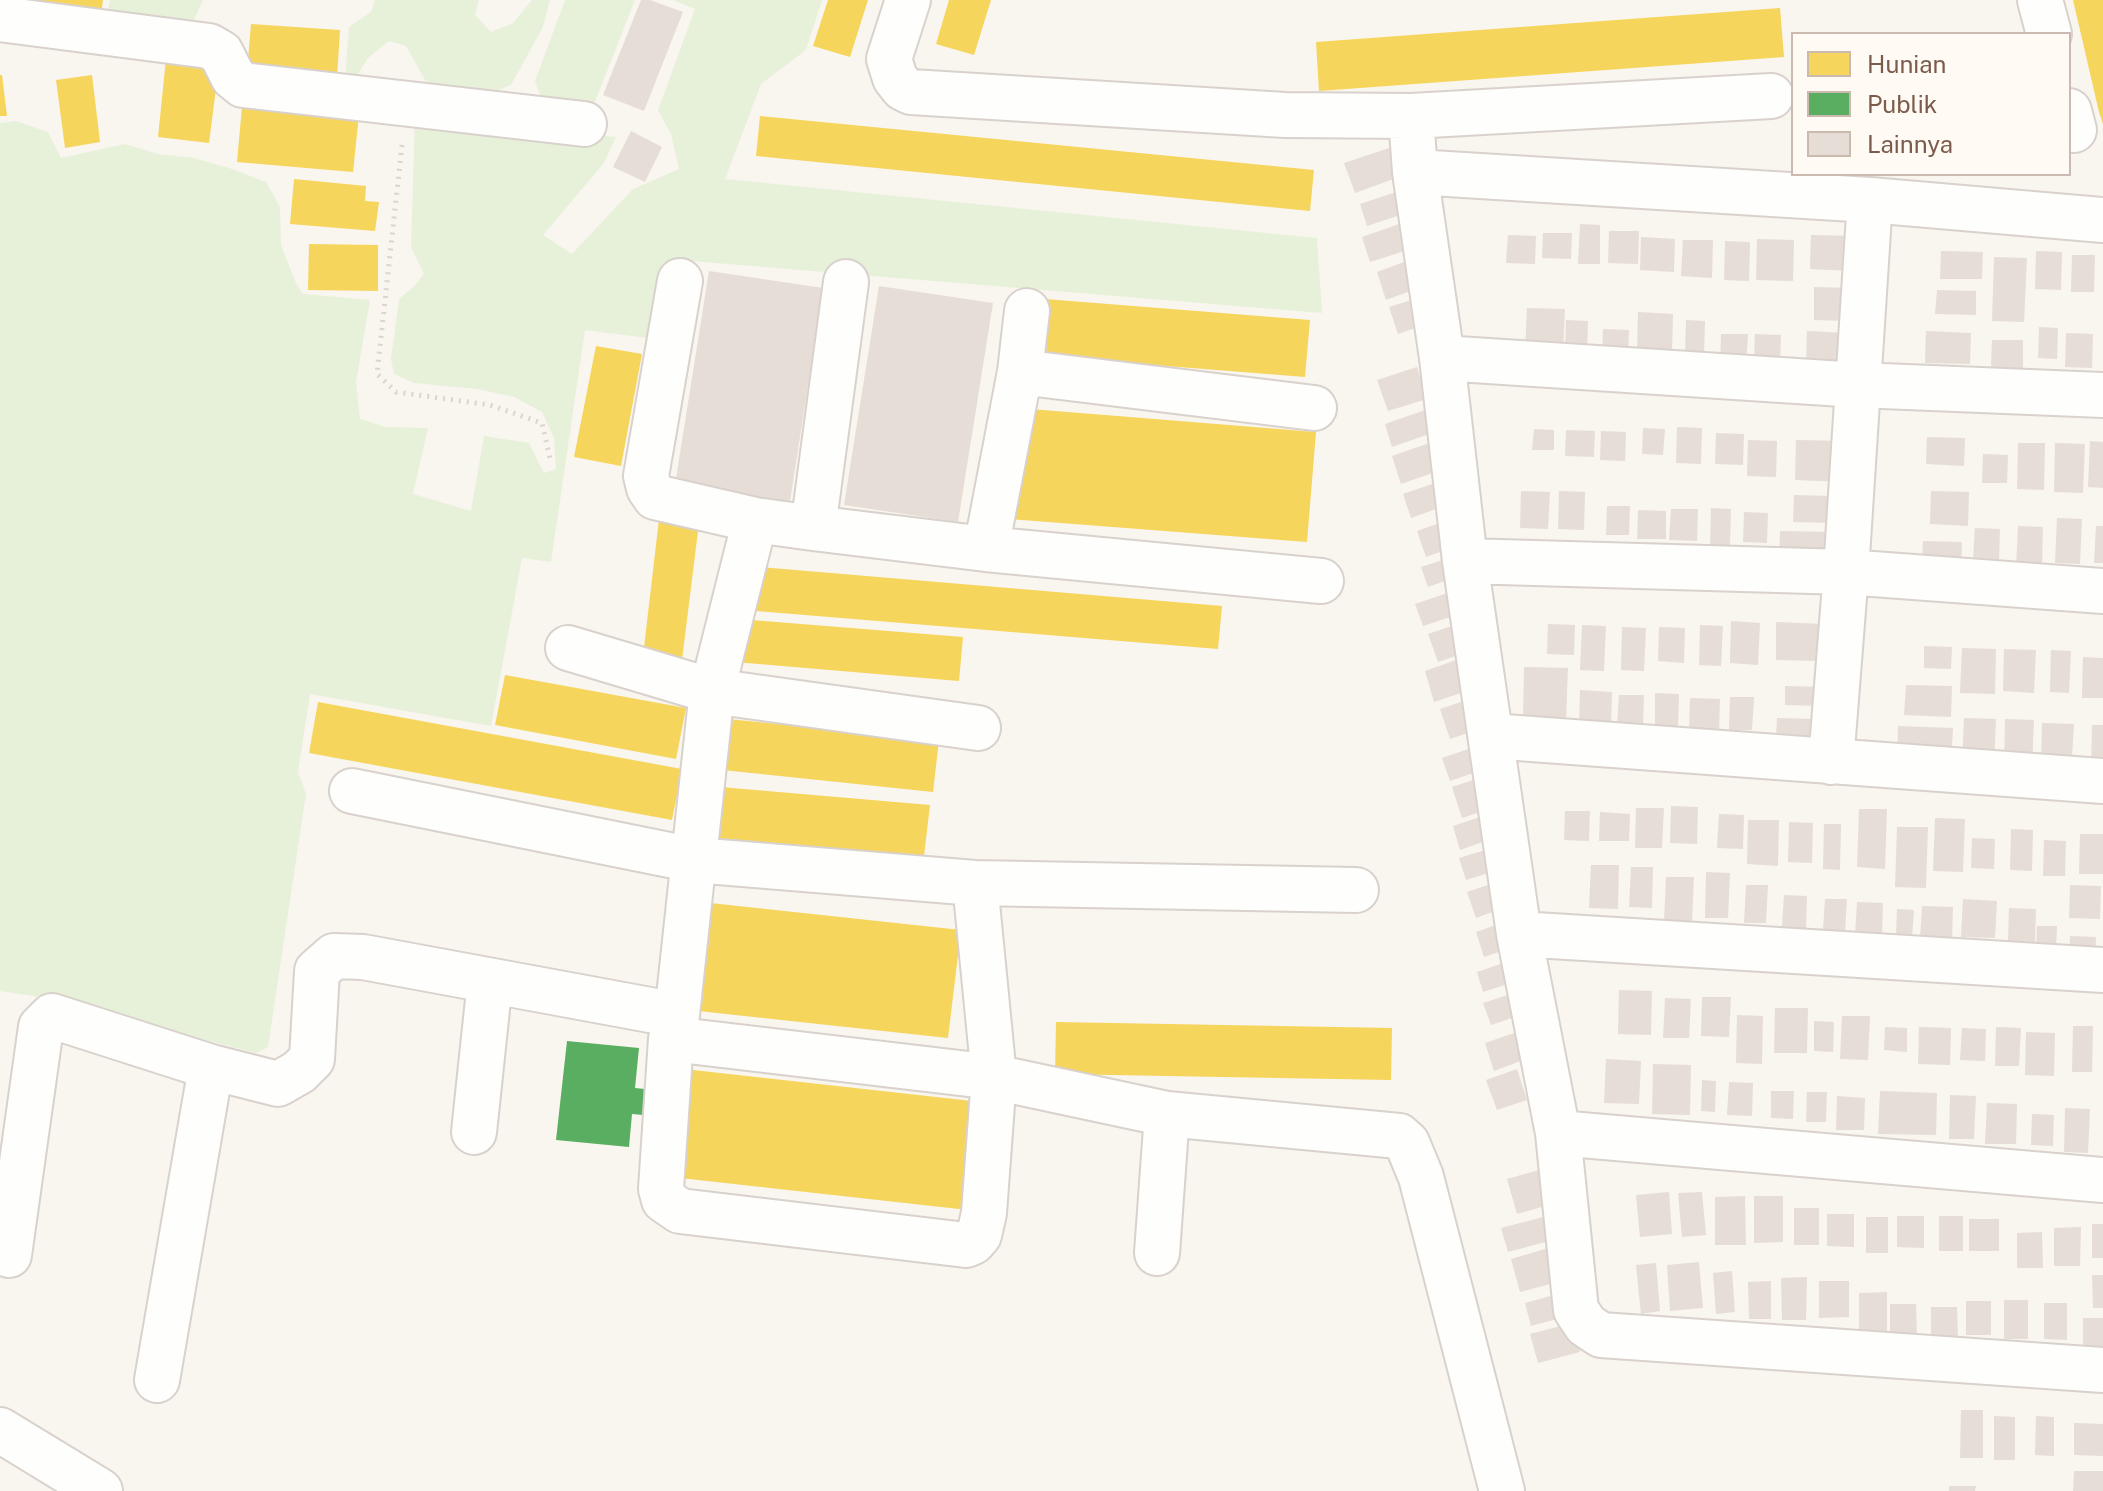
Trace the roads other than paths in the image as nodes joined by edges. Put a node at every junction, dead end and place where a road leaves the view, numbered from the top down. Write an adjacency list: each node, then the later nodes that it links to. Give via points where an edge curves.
1 (908, 0): 6 (street, via 889,59 895,78 911,92 1285,115)
2 (2040, 0): 4 (street)
3 (0, 19): 7 (street, via 209,46 221,53 243,85)
4 (2048, 32)
5 (1771, 96): 6 (street)
6 (1411, 116): 8 (street)
7 (584, 124)
8 (1415, 172): 9 (street); 14 (street)
9 (1870, 200): 10 (street); 16 (street)
10 (2103, 220)
11 (680, 281): 19 (street, via 646,476 649,488 655,497)
12 (846, 282): 20 (street)
13 (1027, 311): 15 (street)
14 (1442, 358): 16 (street); 22 (street)
15 (1020, 372): 18 (street); 21 (street)
16 (1858, 385): 17 (street); 23 (street)
17 (2103, 395)
18 (1314, 408)
19 (755, 520): 20 (street); 27 (street)
20 (813, 528): 21 (street)
21 (986, 549): 24 (street)
22 (1465, 561): 23 (street); 29 (street)
23 (1846, 572): 25 (street); 30 (street)
24 (1321, 581)
25 (2103, 591)
26 (568, 648): 27 (street)
27 (712, 691): 28 (street); 33 (street)
28 (978, 728)
29 (1491, 736): 30 (street); 36 (street)
30 (1831, 762): 31 (street)
31 (2103, 781)
32 (352, 791): 33 (street)
33 (694, 860): 34 (street); 39 (street)
34 (975, 883): 35 (street); 41 (street)
35 (1356, 890)
36 (1519, 934): 37 (street); 44 (street)
37 (2103, 970)
38 (490, 981): 39 (street); 40 (street, via 334,956 317,971 312,1059 299,1072 278,1084); 43 (street)
39 (674, 1027): 41 (street); 41 (street, via 661,1189 664,1200 680,1211 966,1245 979,1235 984,1213)
40 (211, 1067): 47 (street, via 52,1016 41,1027); 49 (street)
41 (994, 1077): 42 (street)
42 (1167, 1114): 46 (street); 52 (street, via 1399,1136 1407,1143 1421,1177)
43 (474, 1132)
44 (1558, 1133): 45 (street); 48 (street, via 1576,1310 1601,1335)
45 (2103, 1180)
46 (1157, 1253)
47 (9, 1255)
48 (2103, 1370)
49 (157, 1380)
50 (0, 1430): 51 (street)
51 (100, 1491)
52 (1502, 1491)

